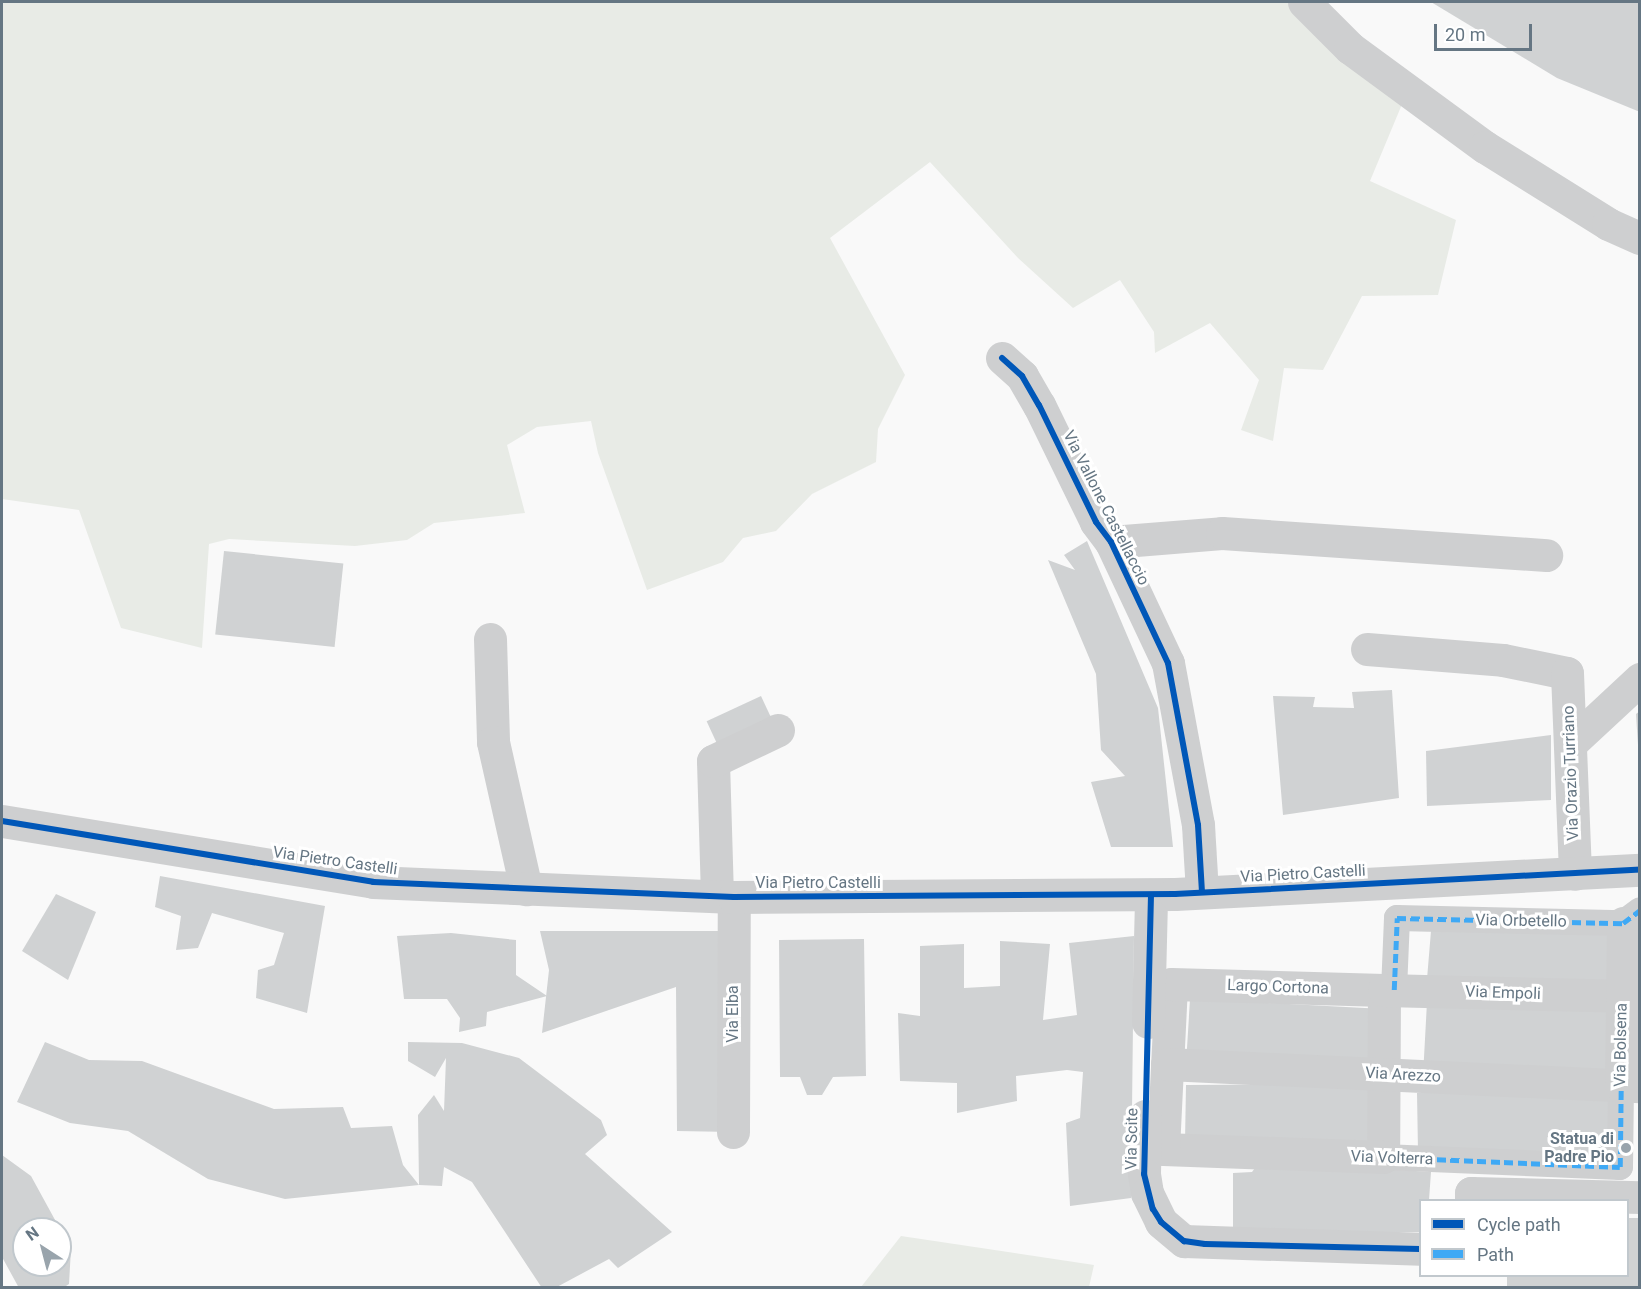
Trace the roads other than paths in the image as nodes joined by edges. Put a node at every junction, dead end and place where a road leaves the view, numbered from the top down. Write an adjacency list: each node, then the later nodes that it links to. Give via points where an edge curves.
1 (1304, 2): 2 (street, via 1350,48 1485,147 1608,224)
2 (1640, 238)
3 (1002, 358): 4 (street, Via Vallone Castellaccio, via 1022,376 1096,522)
4 (1112, 543): 5 (street, via 1222,533); 15 (street, Via Vallone Castellaccio, via 1168,663 1198,825)
5 (1546, 555)
6 (490, 639): 14 (street, via 493,742)
7 (1367, 649): 10 (street, Via Orazio Turriano, via 1503,660 1567,673)
8 (1640, 679): 10 (street)
9 (778, 730): 17 (street, Via Elba, via 713,761)
10 (1570, 744): 13 (street, Via Orazio Turriano)
11 (2, 821): 14 (street, Via Pietro Castelli, via 373,882)
12 (1640, 870): 13 (street, Via Pietro Castelli)
13 (1575, 873): 15 (street, Via Pietro Castelli)
14 (526, 889): 17 (street, Via Pietro Castelli)
15 (1202, 892): 16 (street, Via Pietro Castelli)
16 (1151, 895): 17 (street, Via Pietro Castelli); 29 (street, Via Scite, via 1144,1174 1150,1201 1161,1222 1184,1241 1205,1244)
17 (726, 897): 24 (street, Via Elba)
18 (1631, 916): 19 (street, Via Orbetello, via 1397,918); 20 (street, Via Bolsena)
19 (1389, 990): 20 (street, Via Empoli); 21 (street, Largo Cortona, via 1171,984); 22 (street)
20 (1622, 996): 23 (street, Via Bolsena)
21 (1167, 1064): 22 (street, Via Arezzo); 25 (street, Via Volterra, via 1163,1149)
22 (1384, 1074): 23 (street, Via Arezzo); 25 (street)
23 (1630, 1086): 26 (street, Via Bolsena)
24 (732, 1132)
25 (1383, 1157): 26 (street, Via Volterra)
26 (1620, 1167)
27 (1640, 1197): 28 (street, via 1471,1193)
28 (1471, 1199)
29 (1419, 1249)

